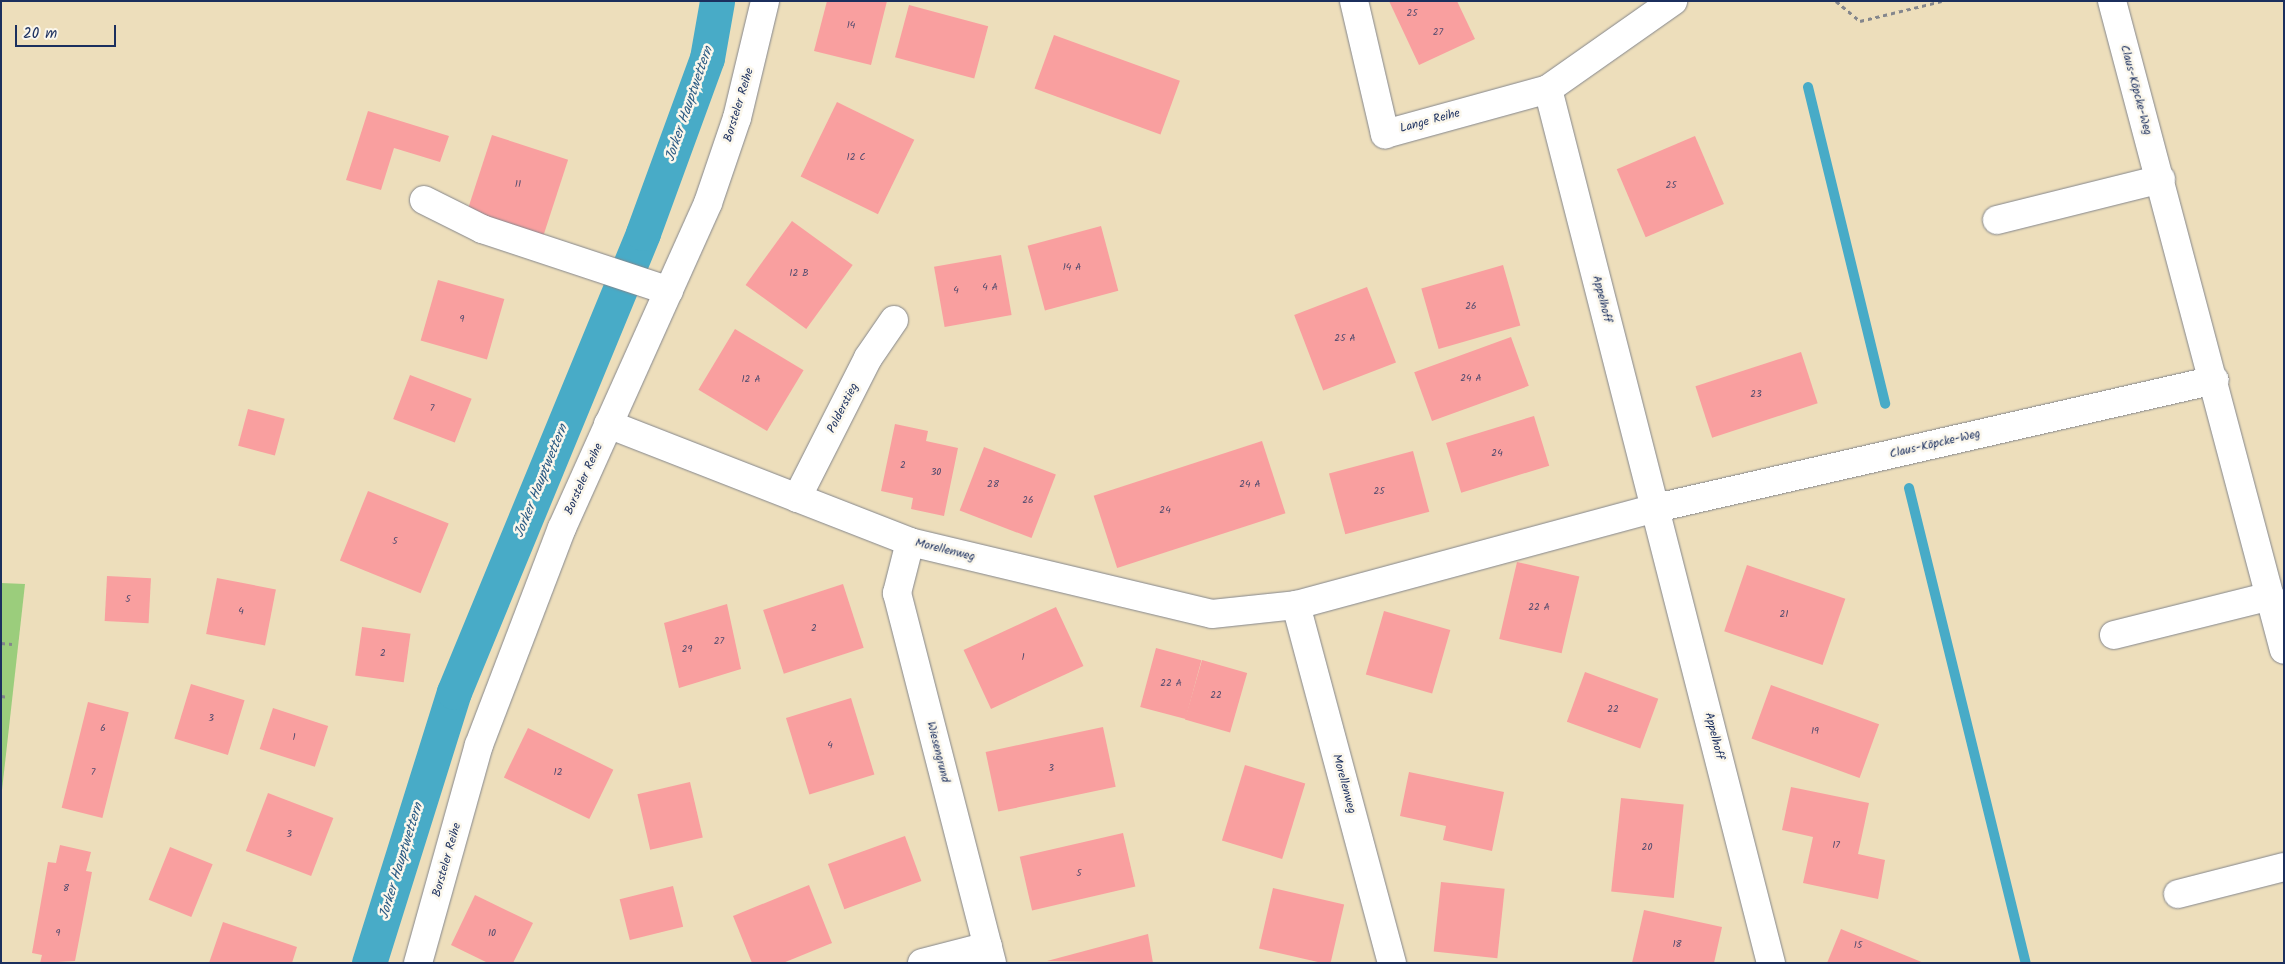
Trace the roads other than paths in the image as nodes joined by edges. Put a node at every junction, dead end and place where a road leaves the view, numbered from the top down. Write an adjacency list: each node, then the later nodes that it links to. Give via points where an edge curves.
1 (765, 1): 9 (street, Borsteler Reihe, via 737,118 708,203)
2 (1354, 1): 5 (street, Lange Reihe, via 1385,134)
3 (1673, 1): 5 (street, Lange Reihe)
4 (2112, 1): 6 (street, Claus-Köpcke-Weg)
5 (1548, 89): 14 (street, Appelhoff)
6 (2160, 179): 8 (street); 11 (street, Claus-Köpcke-Weg)
7 (424, 200): 9 (street, via 482,229)
8 (1997, 220)
9 (660, 288): 12 (street, Borsteler Reihe)
10 (894, 320): 13 (street, Polderstieg, via 868,358)
11 (2215, 380): 14 (street, Claus-Köpcke-Weg); 16 (street, Claus-Köpcke-Weg)
12 (608, 424): 13 (street, Morellenweg); 23 (street, Borsteler Reihe, via 562,528 479,745)
13 (797, 498): 15 (street, Morellenweg)
14 (1656, 508): 17 (street, Morellenweg, via 1470,555); 26 (street, Appelhoff)
15 (910, 542): 17 (street, Morellenweg, via 1212,614); 22 (street, Wiesengrund, via 897,593)
16 (2270, 596): 18 (street); 19 (street, Claus-Köpcke-Weg)
17 (1296, 605): 25 (street, Morellenweg)
18 (2114, 635)
19 (2284, 650)
20 (2284, 867): 21 (street)
21 (2178, 894)
22 (990, 955): 24 (street)
23 (418, 963)
24 (922, 963)
25 (1392, 963)
26 (1771, 963)

